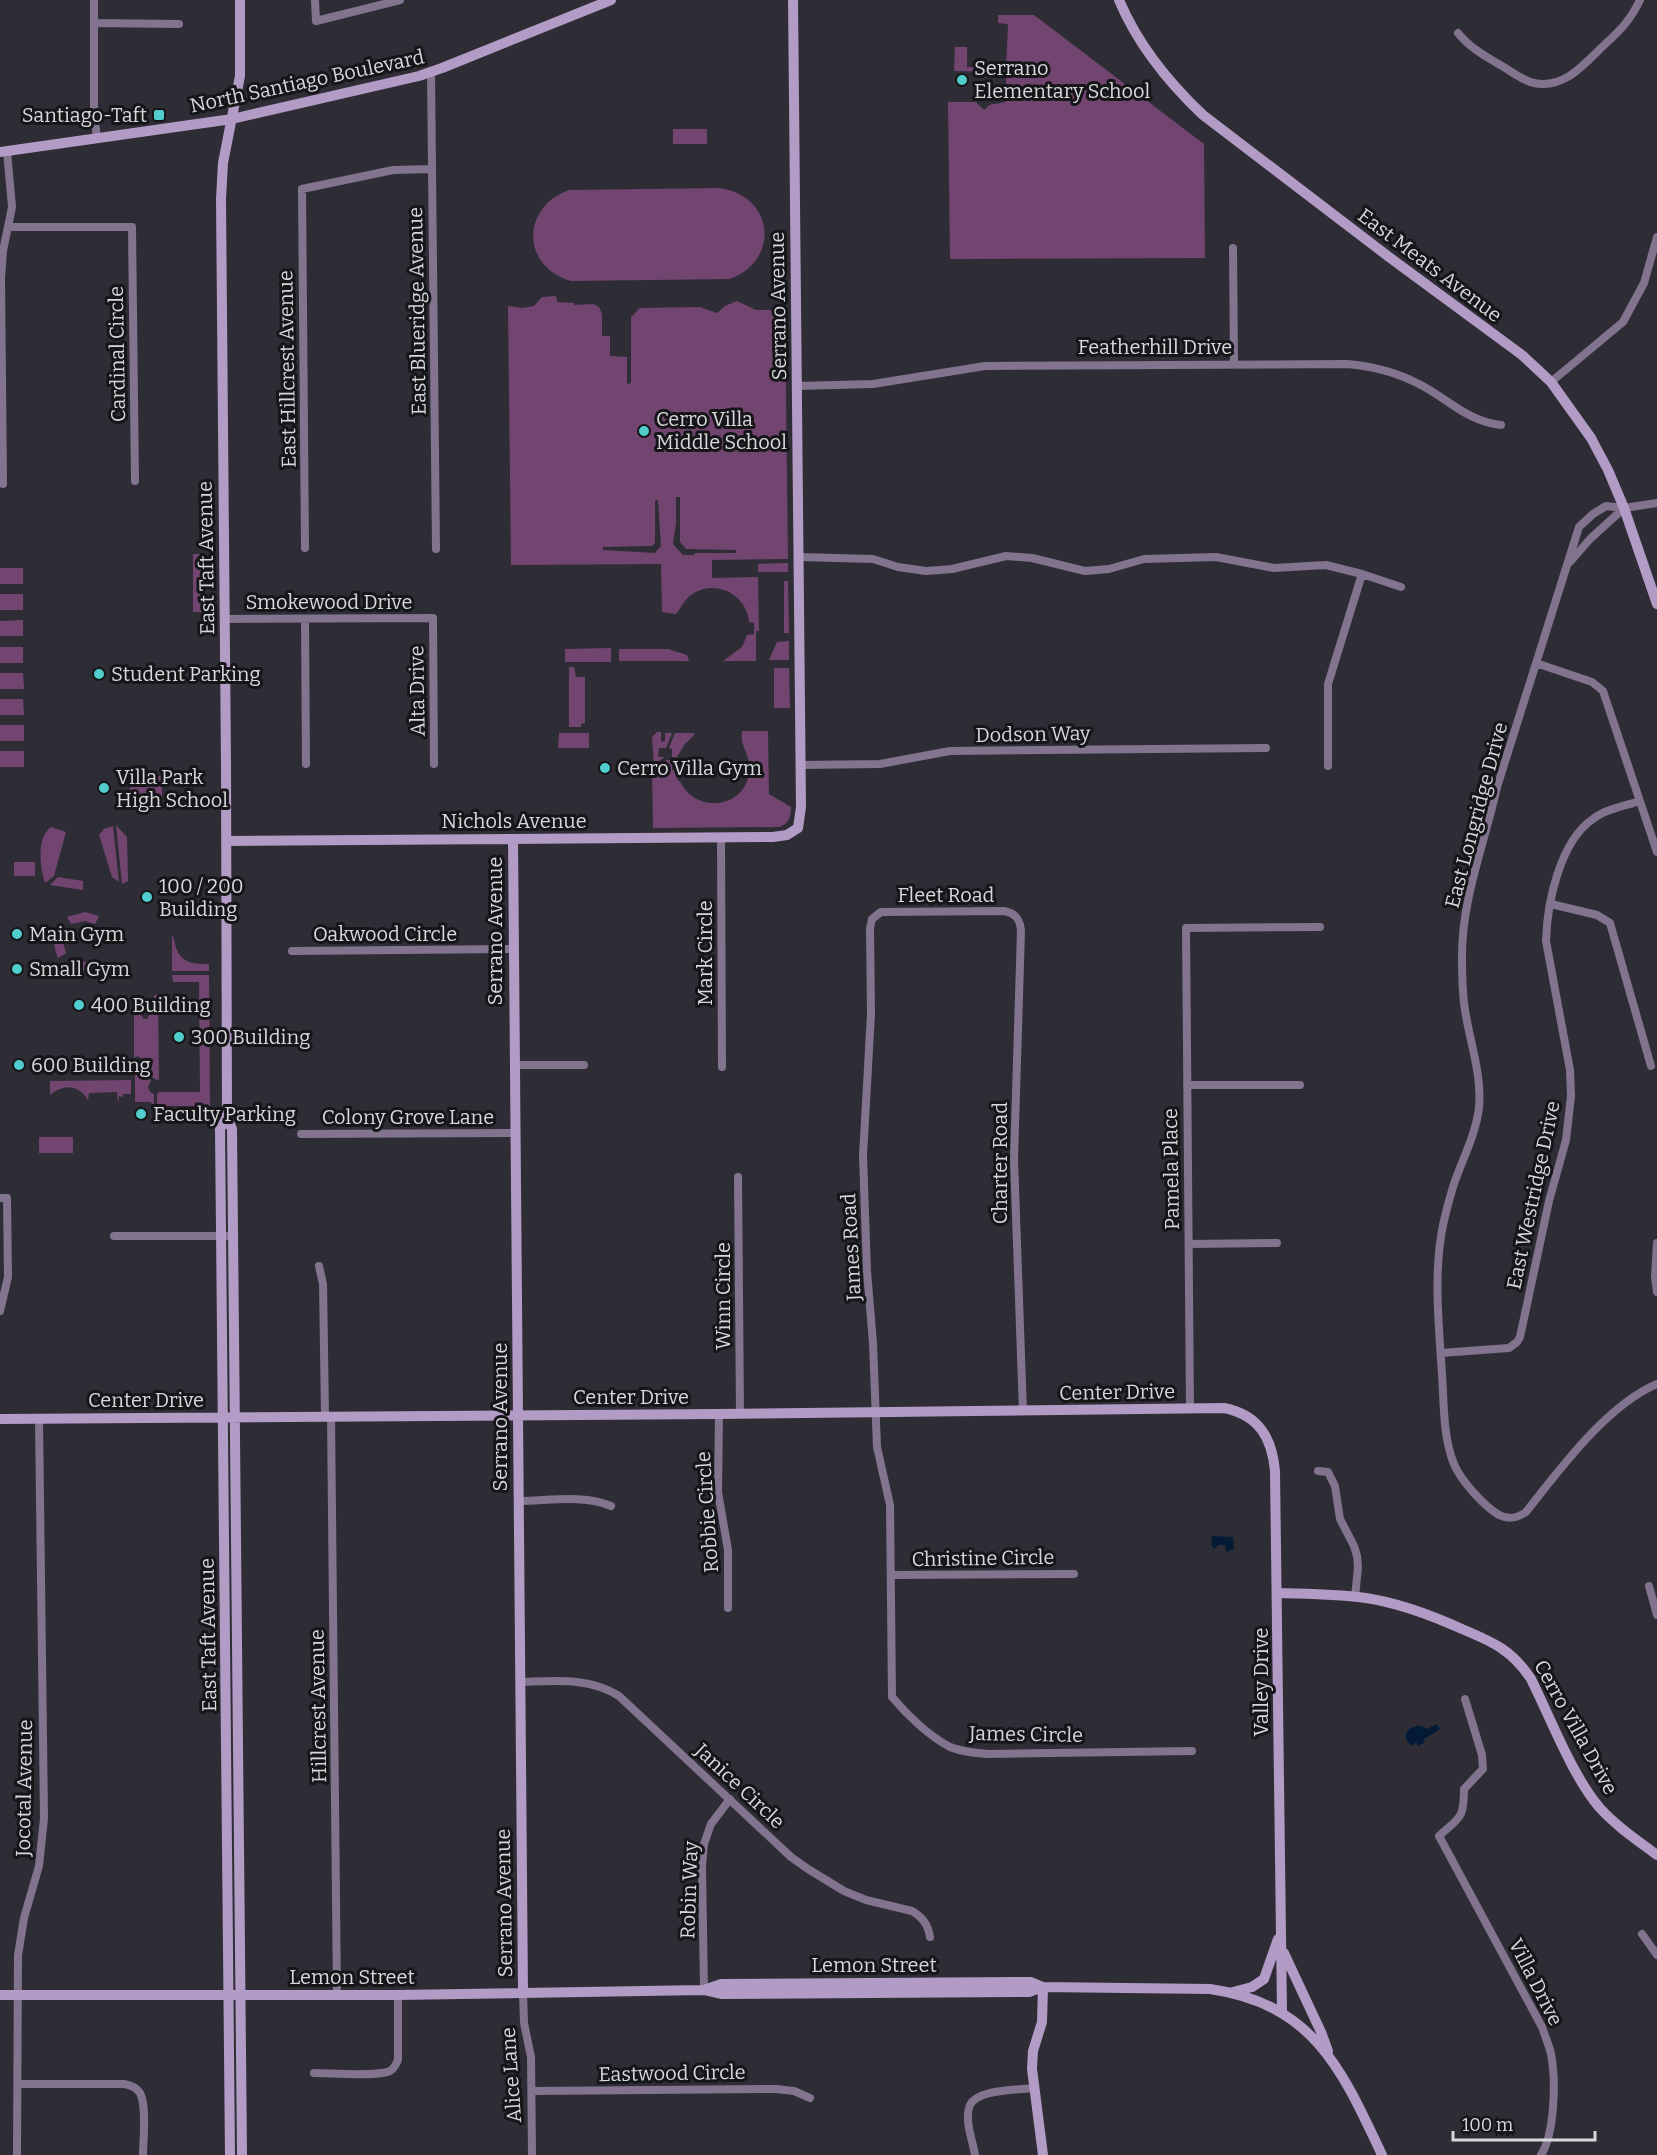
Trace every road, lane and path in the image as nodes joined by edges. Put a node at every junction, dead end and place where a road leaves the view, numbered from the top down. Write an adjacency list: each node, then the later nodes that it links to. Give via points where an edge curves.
1 (93, 0): 9 (street)
2 (240, 0): 13 (street, East Taft Avenue, via 242,57)
3 (315, 0): 4 (street, via 316,21)
4 (400, 0)
5 (610, 0): 12 (street, North Santiago Boulevard)
6 (793, 0): 22 (street, Serrano Avenue)
7 (1119, 0): 21 (street, East Meats Avenue, via 1158,66 1203,115 1522,355)
8 (1640, 0): 11 (street, via 1620,32 1568,79 1548,84 1533,83 1519,76 1468,45)
9 (94, 23): 10 (street); 14 (street)
10 (179, 24)
11 (1458, 33)
12 (431, 72): 13 (street, North Santiago Boulevard); 16 (street, East Blueridge Avenue)
13 (232, 119): 14 (street, North Santiago Boulevard); 37 (street, East Taft Avenue, via 221,199)
14 (97, 139): 15 (street, North Santiago Boulevard)
15 (4, 151): 17 (street, via 12,196)
16 (432, 169): 28 (street, East Hillcrest Avenue, via 393,171 302,189); 29 (street, East Blueridge Avenue)
17 (9, 227): 24 (street, Cardinal Circle, via 132,227); 25 (street, via 1,278)
18 (1657, 237): 21 (street, via 1644,284 1623,322)
19 (1233, 248): 20 (street)
20 (1234, 363): 22 (street, Featherhill Drive, via 985,366 873,384); 23 (street, Featherhill Drive, via 1335,363 1373,368 1418,383 1474,419)
21 (1551, 382): 27 (street, East Meats Avenue, via 1591,438)
22 (797, 386): 30 (street, Serrano Avenue)
23 (1501, 425)
24 (135, 481)
25 (3, 484)
26 (1657, 503): 27 (street)
27 (1624, 508): 31 (street, East Longridge Drive); 31 (street, East Longridge Drive, via 1606,506 1585,520 1576,534); 34 (street, East Meats Avenue)
28 (305, 548)
29 (436, 549)
30 (799, 558): 32 (street, via 873,559 926,571 1006,556 1085,571 1144,559 1216,557 1274,568 1326,565); 42 (street, Serrano Avenue)
31 (1569, 562): 38 (street, East Longridge Drive)
32 (1362, 574): 33 (street); 43 (street, via 1328,684)
33 (1401, 587)
34 (1657, 604)
35 (433, 618): 36 (street, Smokewood Drive); 41 (street, Alta Drive)
36 (305, 619): 37 (street, Smokewood Drive); 40 (street)
37 (225, 620): 48 (street, East Taft Avenue)
38 (1536, 663): 44 (street, via 1584,679 1603,691); 76 (street, East Longridge Drive, via 1497,787 1465,917 1465,1010 1480,1095 1476,1124 1451,1192 1441,1238 1437,1288)
39 (1266, 748): 42 (street, Dodson Way, via 950,751 879,764)
40 (306, 764)
41 (435, 764)
42 (801, 765): 45 (street, Serrano Avenue)
43 (1328, 766)
44 (1640, 801): 49 (street); 50 (street, East Westridge Drive, via 1594,818 1574,837 1561,863)
45 (798, 828): 46 (street, Nichols Avenue, via 778,837)
46 (721, 838): 47 (street, Nichols Avenue); 59 (street, Mark Circle)
47 (513, 840): 48 (street, Nichols Avenue); 54 (street, Serrano Avenue)
48 (227, 841): 62 (street, East Taft Avenue)
49 (1657, 852)
50 (1551, 904): 58 (street, via 1597,915 1610,924); 76 (street, East Westridge Drive, via 1546,941 1570,1070 1571,1096 1566,1140 1522,1329 1517,1342 1509,1348)
51 (875, 916): 52 (street, Fleet Road, via 881,912 1004,911); 80 (street, James Road, via 870,928 871,1014 864,1156)
52 (1017, 917): 79 (street, Charter Road, via 1021,930 1014,1159)
53 (1320, 927): 61 (street, Pamela Place, via 1186,928)
54 (514, 949): 55 (street, Oakwood Circle); 56 (street, Serrano Avenue)
55 (292, 951)
56 (514, 1065): 57 (street); 63 (street, Serrano Avenue)
57 (584, 1065)
58 (1651, 1066)
59 (723, 1067)
60 (1300, 1084): 61 (street)
61 (1187, 1085): 71 (street, Pamela Place)
62 (227, 1117): 68 (street, East Taft Avenue, via 220,1129); 69 (street, East Taft Avenue, via 232,1129)
63 (515, 1132): 64 (street, Colony Grove Lane); 84 (street, Serrano Avenue)
64 (301, 1134)
65 (738, 1177): 82 (street, Winn Circle)
66 (3, 1198): 75 (street, via 8,1277)
67 (114, 1236): 68 (street)
68 (222, 1236): 69 (street); 85 (street, East Taft Avenue)
69 (233, 1236): 85 (street, East Taft Avenue)
70 (1657, 1243): 74 (street)
71 (1189, 1244): 72 (street); 78 (street, Pamela Place)
72 (1277, 1244)
73 (319, 1266): 83 (street, Hillcrest Avenue)
74 (1657, 1292)
75 (0, 1311)
76 (1441, 1353): 77 (street, East Longridge Drive, via 1445,1424 1455,1465 1463,1480 1494,1512 1510,1518 1526,1512 1600,1424)
77 (1657, 1384)
78 (1190, 1409): 79 (street, Center Drive); 88 (street, Center Drive, via 1232,1410)
79 (1023, 1411): 80 (street, Center Drive)
80 (875, 1412): 82 (street, Center Drive); 93 (street, James Road, via 878,1456 890,1505)
81 (719, 1414): 82 (street, Center Drive); 84 (street, Center Drive); 97 (street, Robbie Circle, via 718,1492 728,1550)
82 (740, 1414)
83 (328, 1416): 84 (street, Center Drive); 85 (street, Center Drive); 116 (street, Hillcrest Avenue)
84 (518, 1416): 90 (street, Serrano Avenue)
85 (230, 1418): 87 (street, Center Drive); 115 (street, East Taft Avenue)
86 (0, 1419): 87 (street, Center Drive)
87 (39, 1419): 114 (street, Jocotal Avenue, via 44,1818 39,1866 20,1939)
88 (1258, 1426): 95 (street, Valley Drive, via 1269,1442 1274,1460)
89 (1318, 1471): 96 (street, via 1328,1472 1334,1481 1340,1519 1357,1556)
90 (518, 1501): 91 (street, via 584,1500); 99 (street, Serrano Avenue)
91 (611, 1506)
92 (1074, 1574): 93 (street, Christine Circle)
93 (892, 1575): 101 (street, James Circle, via 892,1697 950,1746 988,1754)
94 (1649, 1586): 98 (street)
95 (1278, 1593): 96 (street, Cerro Villa Drive); 104 (street, Valley Drive)
96 (1355, 1597): 103 (street, Cerro Villa Drive, via 1408,1608 1506,1649 1531,1679 1587,1790 1612,1820)
97 (728, 1608)
98 (1657, 1615)
99 (520, 1682): 102 (street, Janice Circle, via 577,1681 608,1689); 112 (street, Serrano Avenue)
100 (1465, 1699): 133 (street, Villa Drive, via 1483,1769 1464,1789 1462,1816 1439,1836 1548,2042 1553,2079 1551,2123)
101 (1192, 1751)
102 (730, 1799): 106 (street, Janice Circle, via 808,1869 866,1899 912,1911 923,1919); 110 (street, Robin Way, via 711,1824 704,1844)
103 (1657, 1855)
104 (1280, 1930): 107 (street, Valley Drive); 111 (street, via 1264,1979)
105 (1642, 1934): 108 (street)
106 (930, 1937)
107 (1281, 1943): 118 (street, Valley Drive); 119 (street, Valley Drive)
108 (1657, 1955)
109 (1043, 1987): 110 (street, Lemon Street, via 1029,1992 721,1994); 111 (street, Lemon Street); 122 (street, via 1042,2022 1032,2060)
110 (704, 1990): 112 (street, Lemon Street)
111 (1232, 1992): 118 (street, Lemon Street)
112 (523, 1993): 117 (street, Lemon Street); 123 (street, Alice Lane)
113 (0, 1995): 114 (street, Lemon Street)
114 (17, 1995): 115 (street, Lemon Street); 121 (street, Jocotal Avenue)
115 (235, 1995): 116 (street, Lemon Street); 127 (street, East Taft Avenue); 128 (street, East Taft Avenue)
116 (337, 1995): 117 (street, Lemon Street)
117 (398, 1995): 120 (street, via 395,2067 375,2073)
118 (1282, 2013): 119 (street, Valley Drive)
119 (1329, 2054): 132 (street, Valley Drive)
120 (314, 2073)
121 (18, 2084): 125 (street, Jocotal Avenue); 126 (street, via 124,2084 137,2090 143,2103)
122 (1033, 2088): 130 (street, via 993,2092 977,2097 969,2105); 131 (street)
123 (532, 2091): 124 (street, Eastwood Circle, via 776,2089); 129 (street, Alice Lane)
124 (810, 2098)
125 (17, 2155)
126 (143, 2155)
127 (230, 2155)
128 (242, 2155)
129 (532, 2155)
130 (975, 2155)
131 (1043, 2155)
132 (1382, 2155)
133 (1541, 2155)

